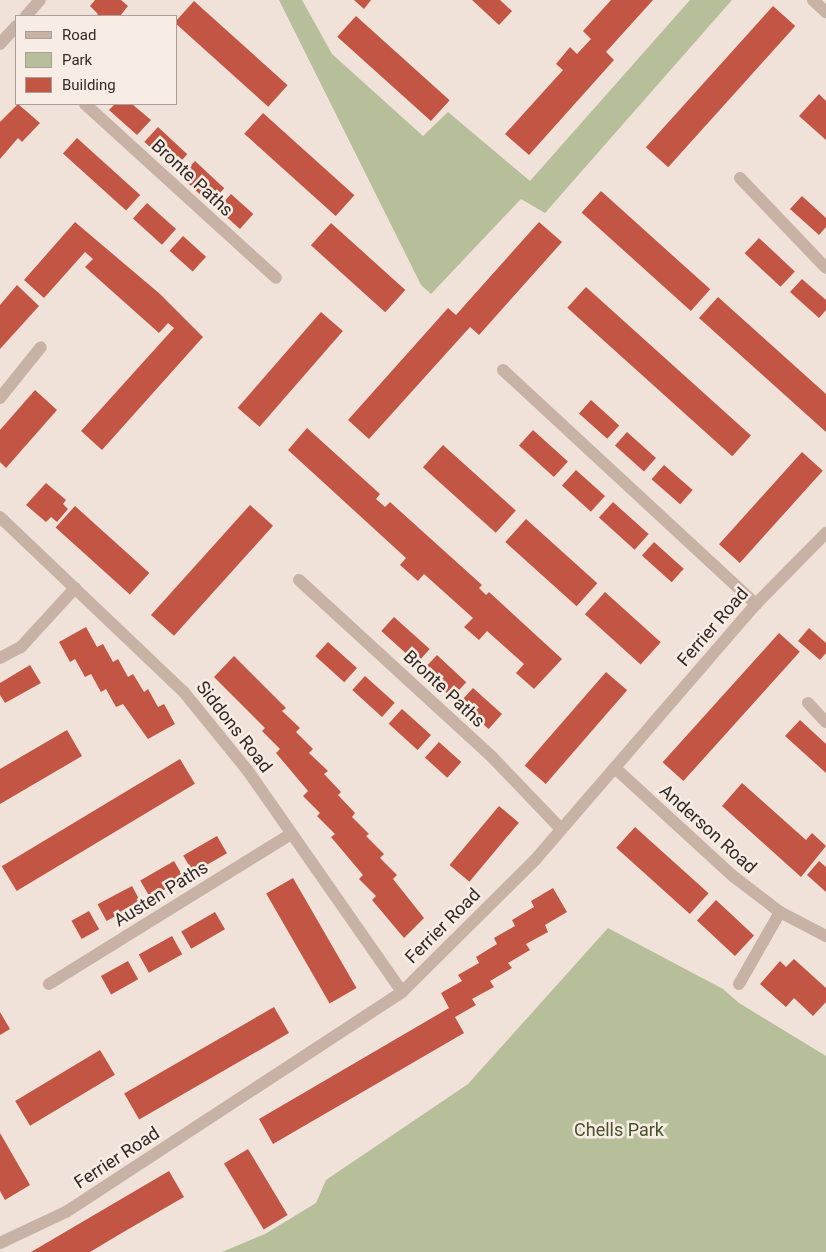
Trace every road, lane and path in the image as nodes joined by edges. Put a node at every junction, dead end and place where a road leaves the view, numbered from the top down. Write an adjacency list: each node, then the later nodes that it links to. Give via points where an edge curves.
1 (40, 0): 4 (street)
2 (813, 0): 3 (street)
3 (826, 12)
4 (27, 15)
5 (14, 33): 6 (street)
6 (0, 44)
7 (86, 105): 10 (street, Bronte Paths)
8 (740, 178): 9 (street)
9 (826, 268)
10 (276, 278)
11 (41, 347): 13 (street)
12 (503, 370): 18 (street)
13 (0, 398)
14 (0, 517): 17 (street, Siddons Road)
15 (826, 533): 18 (street, Ferrier Road)
16 (299, 580): 23 (street, Bronte Paths, via 492,758)
17 (76, 588): 19 (street, via 21,646); 24 (street, Siddons Road, via 183,691 248,772)
18 (756, 604): 22 (street, Ferrier Road)
19 (0, 658)
20 (808, 703): 21 (street)
21 (826, 722)
22 (615, 768): 23 (street, Ferrier Road); 25 (street, Anderson Road, via 733,876)
23 (560, 828): 29 (street, Ferrier Road, via 535,860)
24 (291, 834): 27 (street, Austen Paths); 29 (street, Siddons Road)
25 (780, 912): 26 (street, Anderson Road); 28 (street)
26 (826, 936)
27 (48, 984)
28 (739, 984)
29 (402, 992): 30 (street, Ferrier Road, via 66,1212)
30 (0, 1243)

